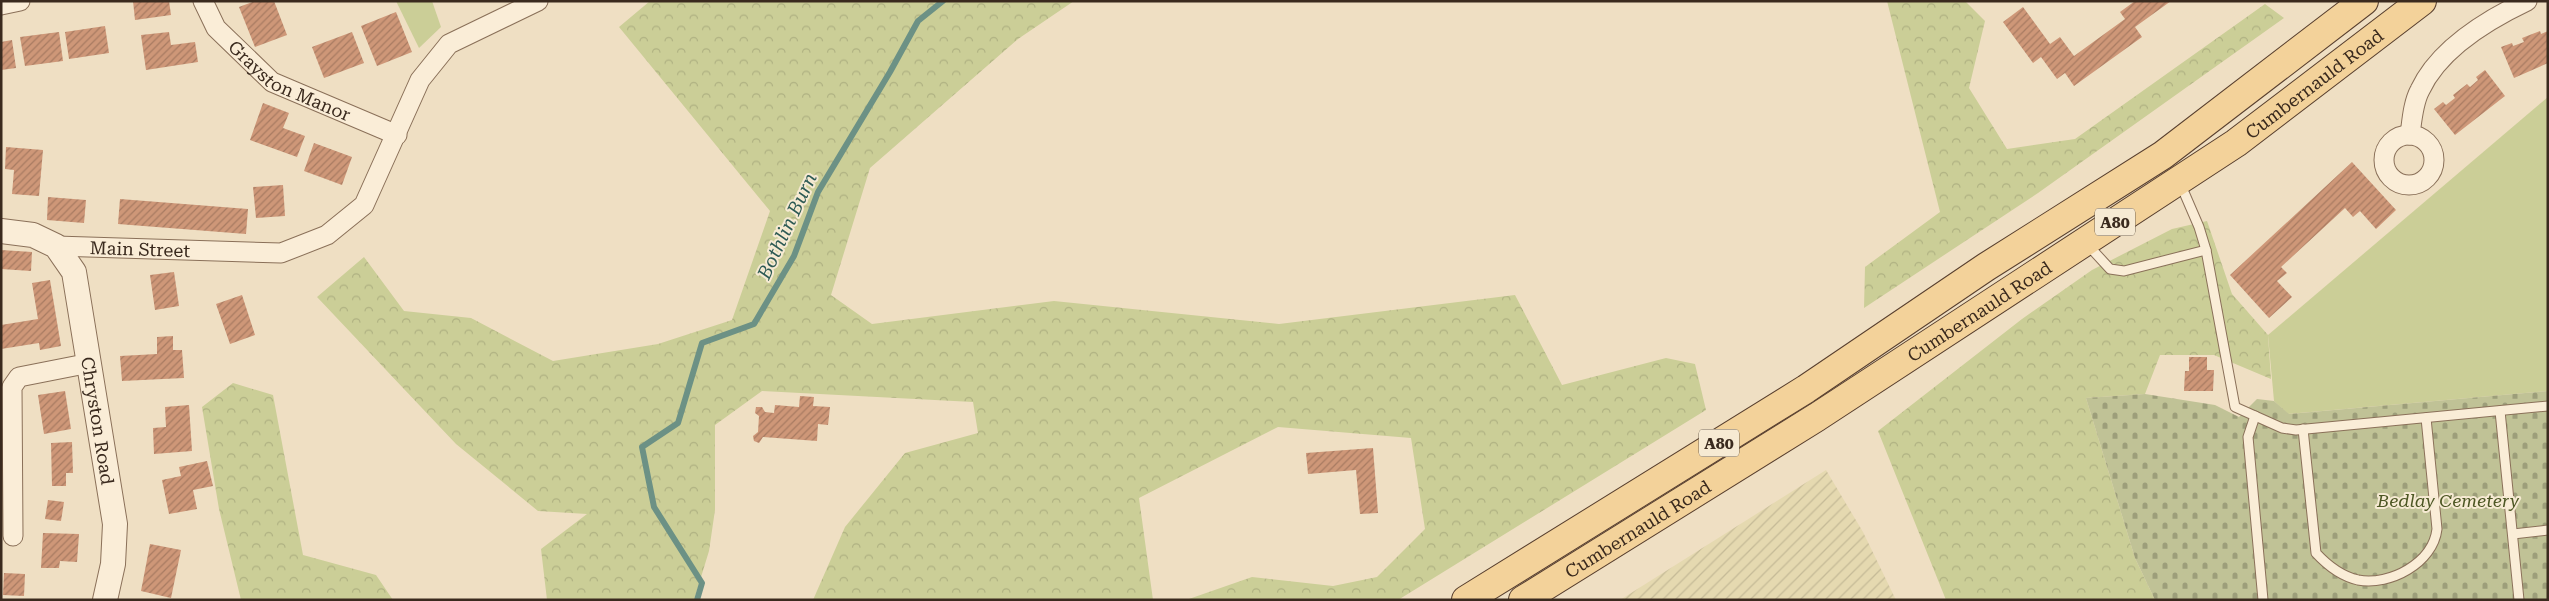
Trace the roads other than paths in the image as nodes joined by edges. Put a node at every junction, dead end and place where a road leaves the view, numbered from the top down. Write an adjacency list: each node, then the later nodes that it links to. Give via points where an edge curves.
1 (20, 1): 7 (street)
2 (204, 1): 8 (street, Grayston Manor, via 216,28 272,82)
3 (538, 1): 8 (street, via 449,44 420,80)
4 (2364, 1): 25 (main road, Cumbernauld Road / A80, via 2164,154 1977,273 1806,389)
5 (2422, 1): 10 (main road, Cumbernauld Road / A80, via 2236,143)
6 (2527, 1): 9 (street, via 2495,18 2437,64 2418,92)
7 (1, 5)
8 (398, 135): 13 (street, Main Street, via 364,205 327,235 282,253)
9 (2410, 135)
10 (2179, 181): 12 (main road, Cumbernauld Road / A80); 14 (lane)
11 (1, 231): 13 (street, Main Street, via 34,235)
12 (2085, 242): 14 (lane, via 2110,269 2124,271); 26 (main road, Cumbernauld Road / A80, via 1817,417)
13 (56, 246): 15 (street, Chryston Road, via 74,272)
14 (2206, 250): 18 (lane, via 2235,407)
15 (90, 363): 23 (street, via 19,377 12,386); 24 (street, Chryston Road, via 115,524 113,564)
16 (2548, 406): 17 (lane)
17 (2500, 411): 19 (lane); 22 (lane)
18 (2255, 416): 20 (lane, via 2282,428); 27 (lane, via 2248,437)
19 (2426, 418): 20 (lane); 20 (lane, via 2436,538 2422,558 2410,568 2378,580 2348,577 2316,553)
20 (2303, 429)
21 (2548, 530): 22 (lane)
22 (2513, 534): 28 (lane)
23 (13, 536)
24 (105, 600)
25 (1466, 600)
26 (1523, 600)
27 (2263, 600)
28 (2519, 600)

